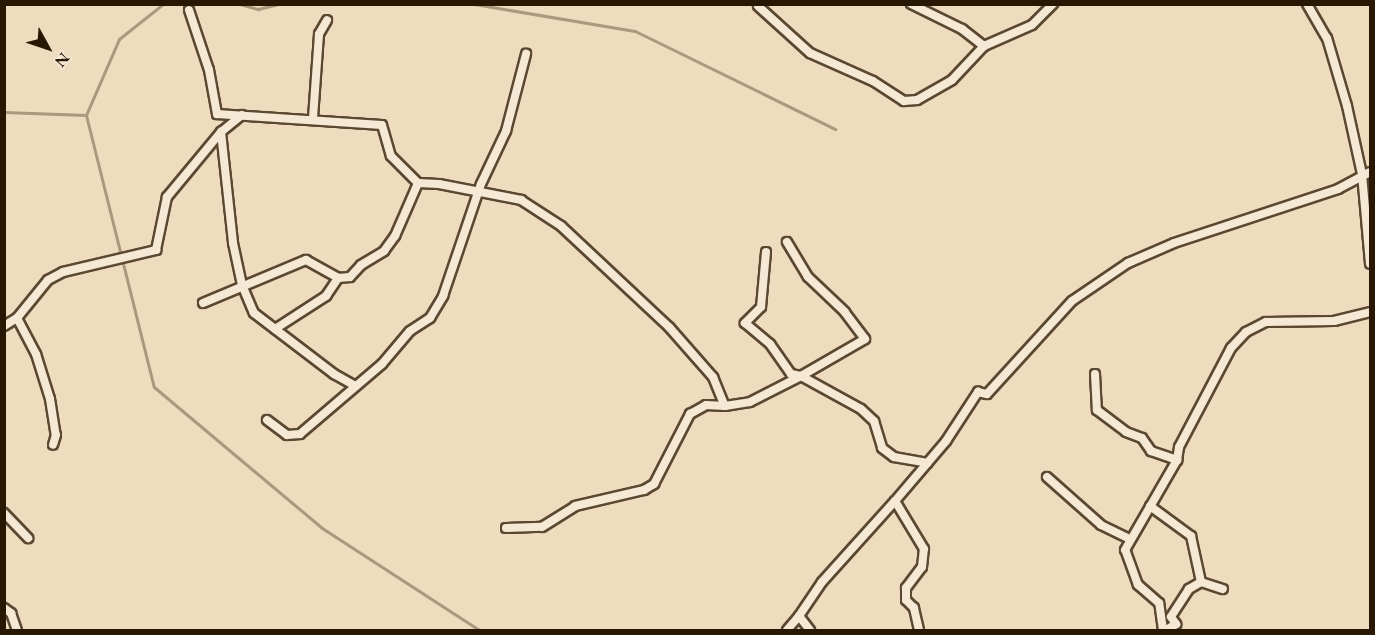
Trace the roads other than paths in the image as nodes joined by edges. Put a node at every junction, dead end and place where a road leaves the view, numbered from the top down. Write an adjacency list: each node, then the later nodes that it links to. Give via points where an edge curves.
1 (911, 4): 7 (street, via 962,29)
2 (1053, 4): 7 (street, via 1032,25)
3 (1307, 4): 13 (street, via 1327,38)
4 (758, 6): 7 (street, via 810,53 873,81 904,100 916,100 952,80)
5 (189, 10): 9 (street, via 209,70 217,114)
6 (327, 20): 10 (street, via 319,34)
7 (984, 46)
8 (526, 54): 15 (street, via 506,131)
9 (242, 115): 10 (street); 11 (street)
10 (313, 118): 14 (street, via 382,125 391,156)
11 (221, 132): 20 (street, via 233,243); 23 (street, via 167,197 160,215 156,250 63,272 48,280)
12 (1371, 172): 13 (street)
13 (1362, 174): 18 (street); 33 (street, via 1338,189 1174,243 1093,284 1072,301 1007,376 987,394 978,392)
14 (418, 183): 15 (street); 19 (street, via 411,207 384,251 350,277)
15 (479, 191): 28 (street, via 443,296 430,318); 29 (street, via 521,200 561,226 669,327 713,377)
16 (787, 242): 27 (street, via 808,277 845,312 865,339)
17 (766, 252): 27 (street, via 761,307 745,323 770,344 790,374)
18 (1371, 264)
19 (338, 278): 20 (street, via 306,260); 25 (street, via 326,296)
20 (242, 285): 21 (street); 25 (street, via 254,313)
21 (203, 303)
22 (1371, 312): 32 (street, via 1334,321 1266,322 1246,332 1231,348 1179,447)
23 (17, 318): 24 (street); 31 (street, via 36,354 50,399 56,435)
24 (4, 326)
25 (275, 329): 28 (street)
26 (1095, 374): 32 (street, via 1097,410 1126,432 1142,438 1151,452)
27 (801, 376): 29 (street, via 750,402); 33 (street, via 861,409 874,421 882,448 894,457)
28 (354, 385): 30 (street, via 300,434 287,435)
29 (725, 406): 38 (street, via 706,405 690,414 654,484 644,490 575,506 542,527)
30 (267, 420)
31 (53, 445)
32 (1177, 460): 36 (street)
33 (927, 463): 35 (street)
34 (1047, 477): 40 (street, via 1101,525)
35 (895, 501): 44 (street, via 822,582); 48 (street, via 924,549 922,567 906,588 906,600 914,608)
36 (1150, 506): 40 (street); 41 (street, via 1191,536)
37 (4, 513): 39 (street)
38 (506, 528)
39 (28, 538)
40 (1130, 539): 49 (street, via 1125,550 1131,569 1138,585 1159,603)
41 (1201, 582): 42 (street); 49 (street, via 1189,589 1171,617 1176,624)
42 (1223, 589)
43 (4, 608): 45 (street, via 11,613)
44 (799, 616): 46 (street); 47 (street)
45 (17, 630)
46 (787, 630)
47 (810, 630)
48 (919, 630)
49 (1164, 630)

